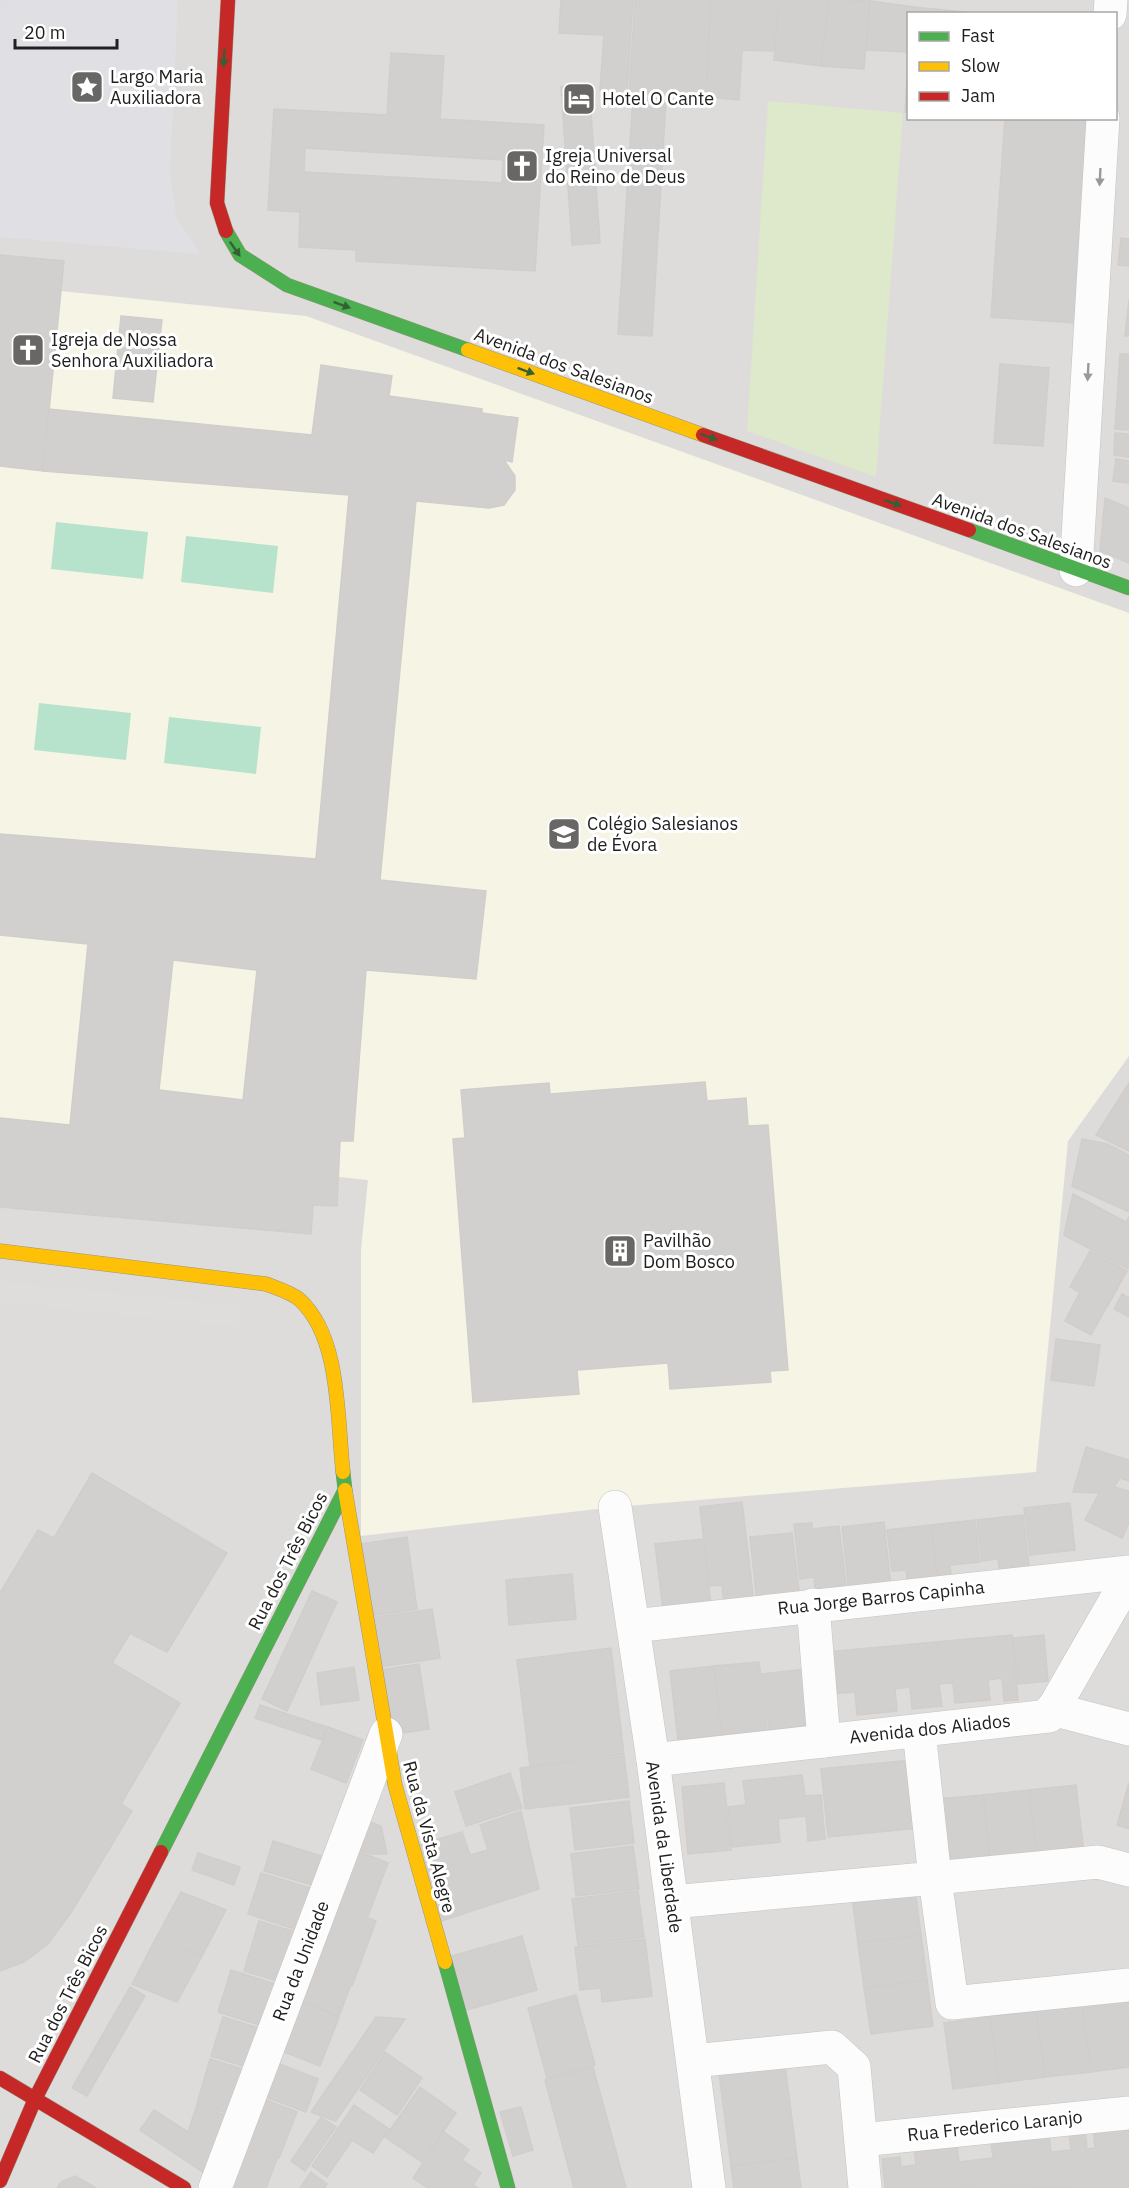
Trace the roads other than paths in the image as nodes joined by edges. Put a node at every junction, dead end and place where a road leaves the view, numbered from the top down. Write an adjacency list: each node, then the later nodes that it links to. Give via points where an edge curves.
1 (228, 0): 3 (street, Avenida dos Salesianos, one-way to 3, via 217,203 225,235 239,256 287,285)
2 (1103, 120): 3 (street, one-way to 3)
3 (1076, 570): 4 (street, Avenida dos Salesianos)
4 (1129, 588)
5 (0, 1251): 6 (street, Rua dos Três Bicos, via 266,1284 298,1298 318,1321 330,1355)
6 (345, 1490): 14 (street, Rua da Vista Alegre); 23 (street, Rua dos Três Bicos)
7 (615, 1506): 10 (street, Avenida da Liberdade)
8 (1127, 1584): 9 (street, Rua Jorge Barros Capinha); 11 (street)
9 (813, 1605): 10 (street, Rua Jorge Barros Capinha); 15 (street)
10 (633, 1626): 16 (street, Avenida da Liberdade)
11 (1052, 1709): 12 (street); 13 (street, Avenida dos Aliados, via 1049,1716)
12 (1129, 1729)
13 (919, 1731): 15 (street, Avenida dos Aliados); 18 (street)
14 (386, 1734): 28 (street, Rua da Unidade); 29 (street, Rua da Vista Alegre, via 395,1785)
15 (824, 1741): 16 (street, Avenida dos Aliados)
16 (652, 1760): 19 (street, Avenida da Liberdade)
17 (1129, 1870): 18 (street, via 1098,1862)
18 (935, 1878): 19 (street); 20 (street, via 951,2003)
19 (672, 1902): 21 (street, Avenida da Liberdade)
20 (1129, 1985)
21 (693, 2061): 25 (street, via 832,2047 854,2067); 30 (street, Avenida da Liberdade)
22 (0, 2078): 23 (street)
23 (34, 2098): 26 (street, Rua dos Três Bicos); 27 (street)
24 (1129, 2113): 25 (street, Rua Frederico Laranjo)
25 (861, 2140): 31 (street)
26 (0, 2181)
27 (184, 2188)
28 (215, 2188)
29 (508, 2188)
30 (709, 2188)
31 (865, 2188)

